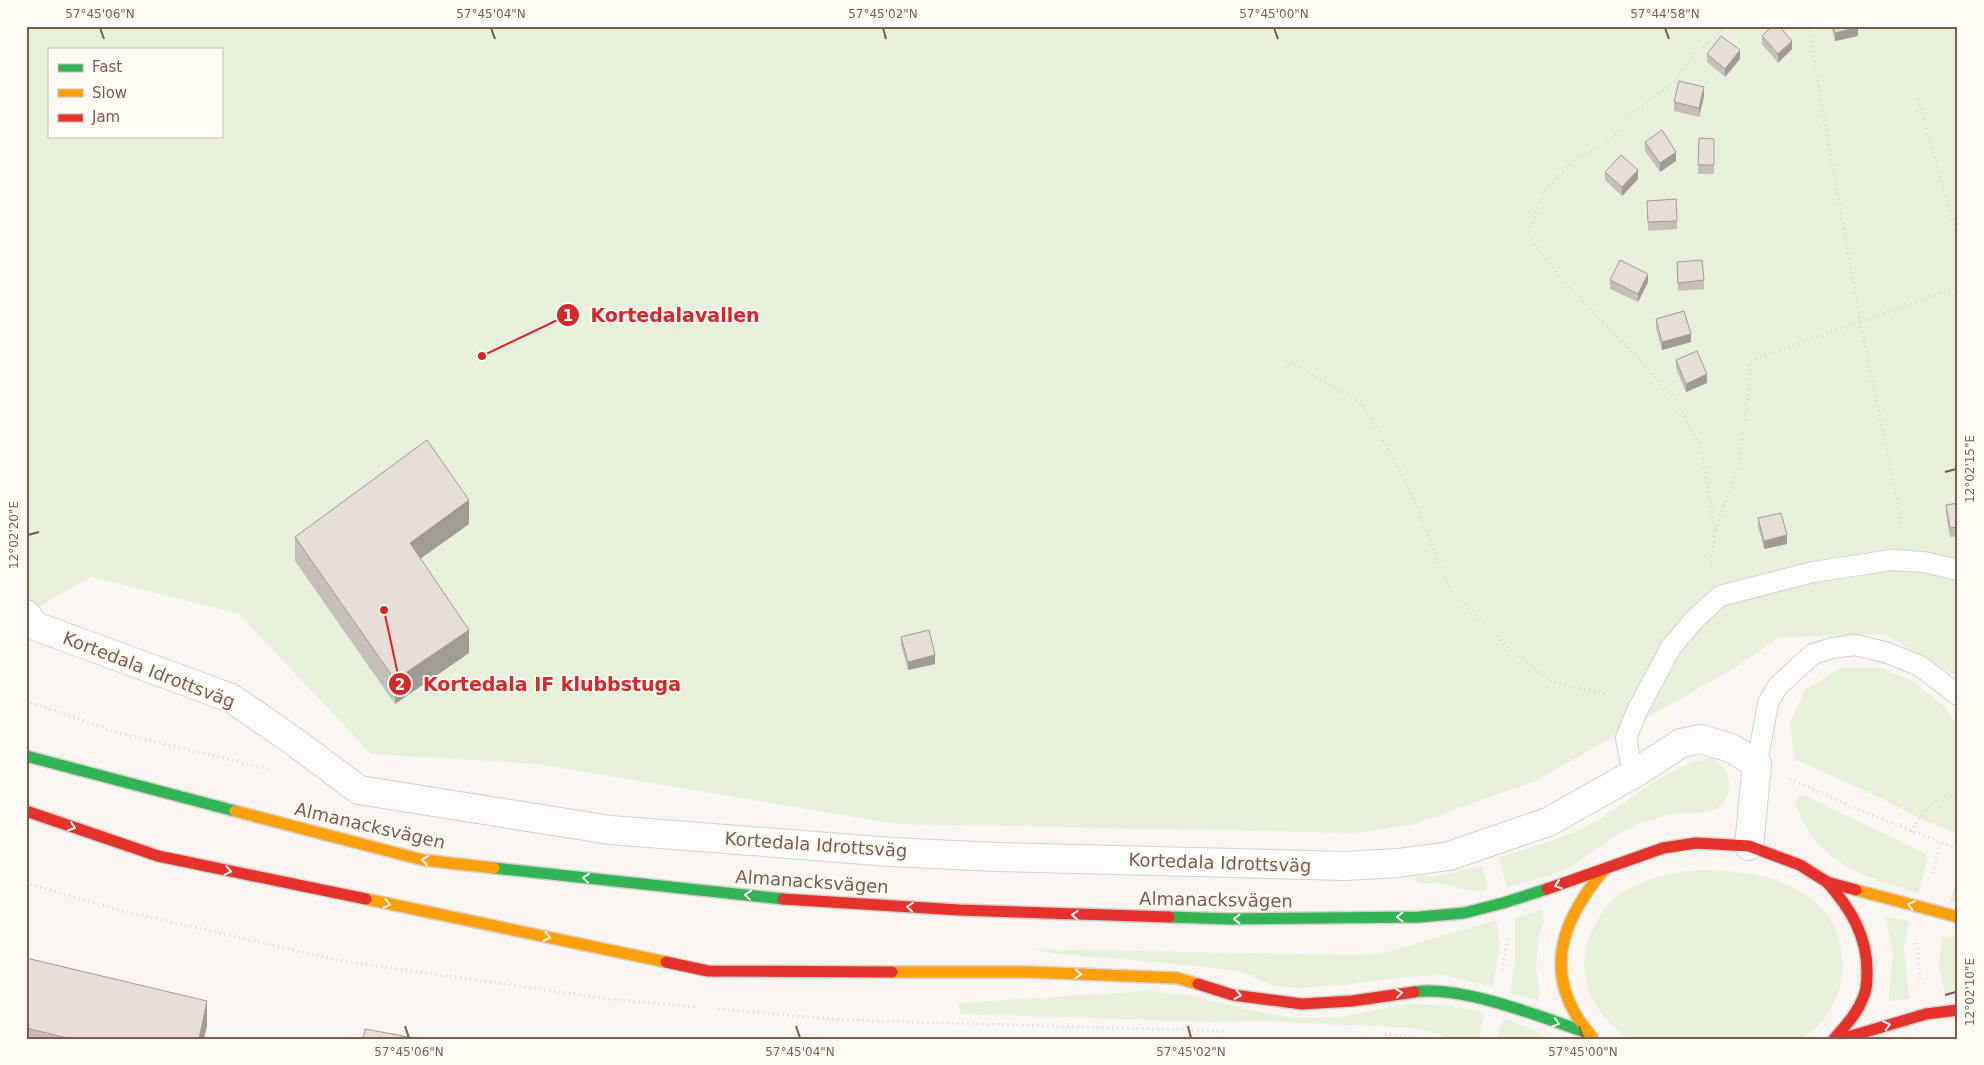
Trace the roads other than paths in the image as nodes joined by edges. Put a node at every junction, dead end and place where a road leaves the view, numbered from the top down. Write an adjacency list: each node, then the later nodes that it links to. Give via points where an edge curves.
1 (1958, 570): 6 (lane, via 1924,562 1891,560 1813,572 1720,596 1671,647 1642,702 1626,738 1630,759)
2 (26, 614): 6 (street, Kortedala Idrottsväg, via 35,626 231,698 359,790 610,830 997,857 1344,866 1398,863 1449,856 1548,822)
3 (1958, 695): 5 (lane, via 1920,666 1885,652 1855,646 1813,654 1778,686 1768,703)
4 (26, 756): 9 (main road, Almanacksvägen, one-way to 4, via 1464,913 1418,917 1232,919 1088,915 780,899 423,860)
5 (1757, 764): 6 (street, Kortedala Idrottsväg, via 1731,748 1701,739 1681,743); 8 (street)
6 (1637, 772)
7 (26, 811): 13 (main road, Almanacksvägen, one-way to 13, via 158,856 708,971 1029,972 1177,978 1233,995 1302,1004 1352,1001 1427,990 1497,1003)
8 (1749, 846): 9 (main road, Almanacksvägen, via 1696,843 1663,848); 10 (main road, Almanacksvägen, via 1800,865)
9 (1604, 870): 13 (main road, Almanacksvägen, via 1589,886 1570,916 1562,942 1561,969 1566,997)
10 (1827, 882): 11 (main road, Almanacksvägen, one-way to 10); 14 (main road, Almanacksvägen, via 1859,926 1867,948 1868,966 1861,1002)
11 (1958, 917)
12 (1958, 1010): 15 (main road, one-way to 12, via 1926,1014)
13 (1590, 1036)
14 (1834, 1039)
15 (1841, 1039)

